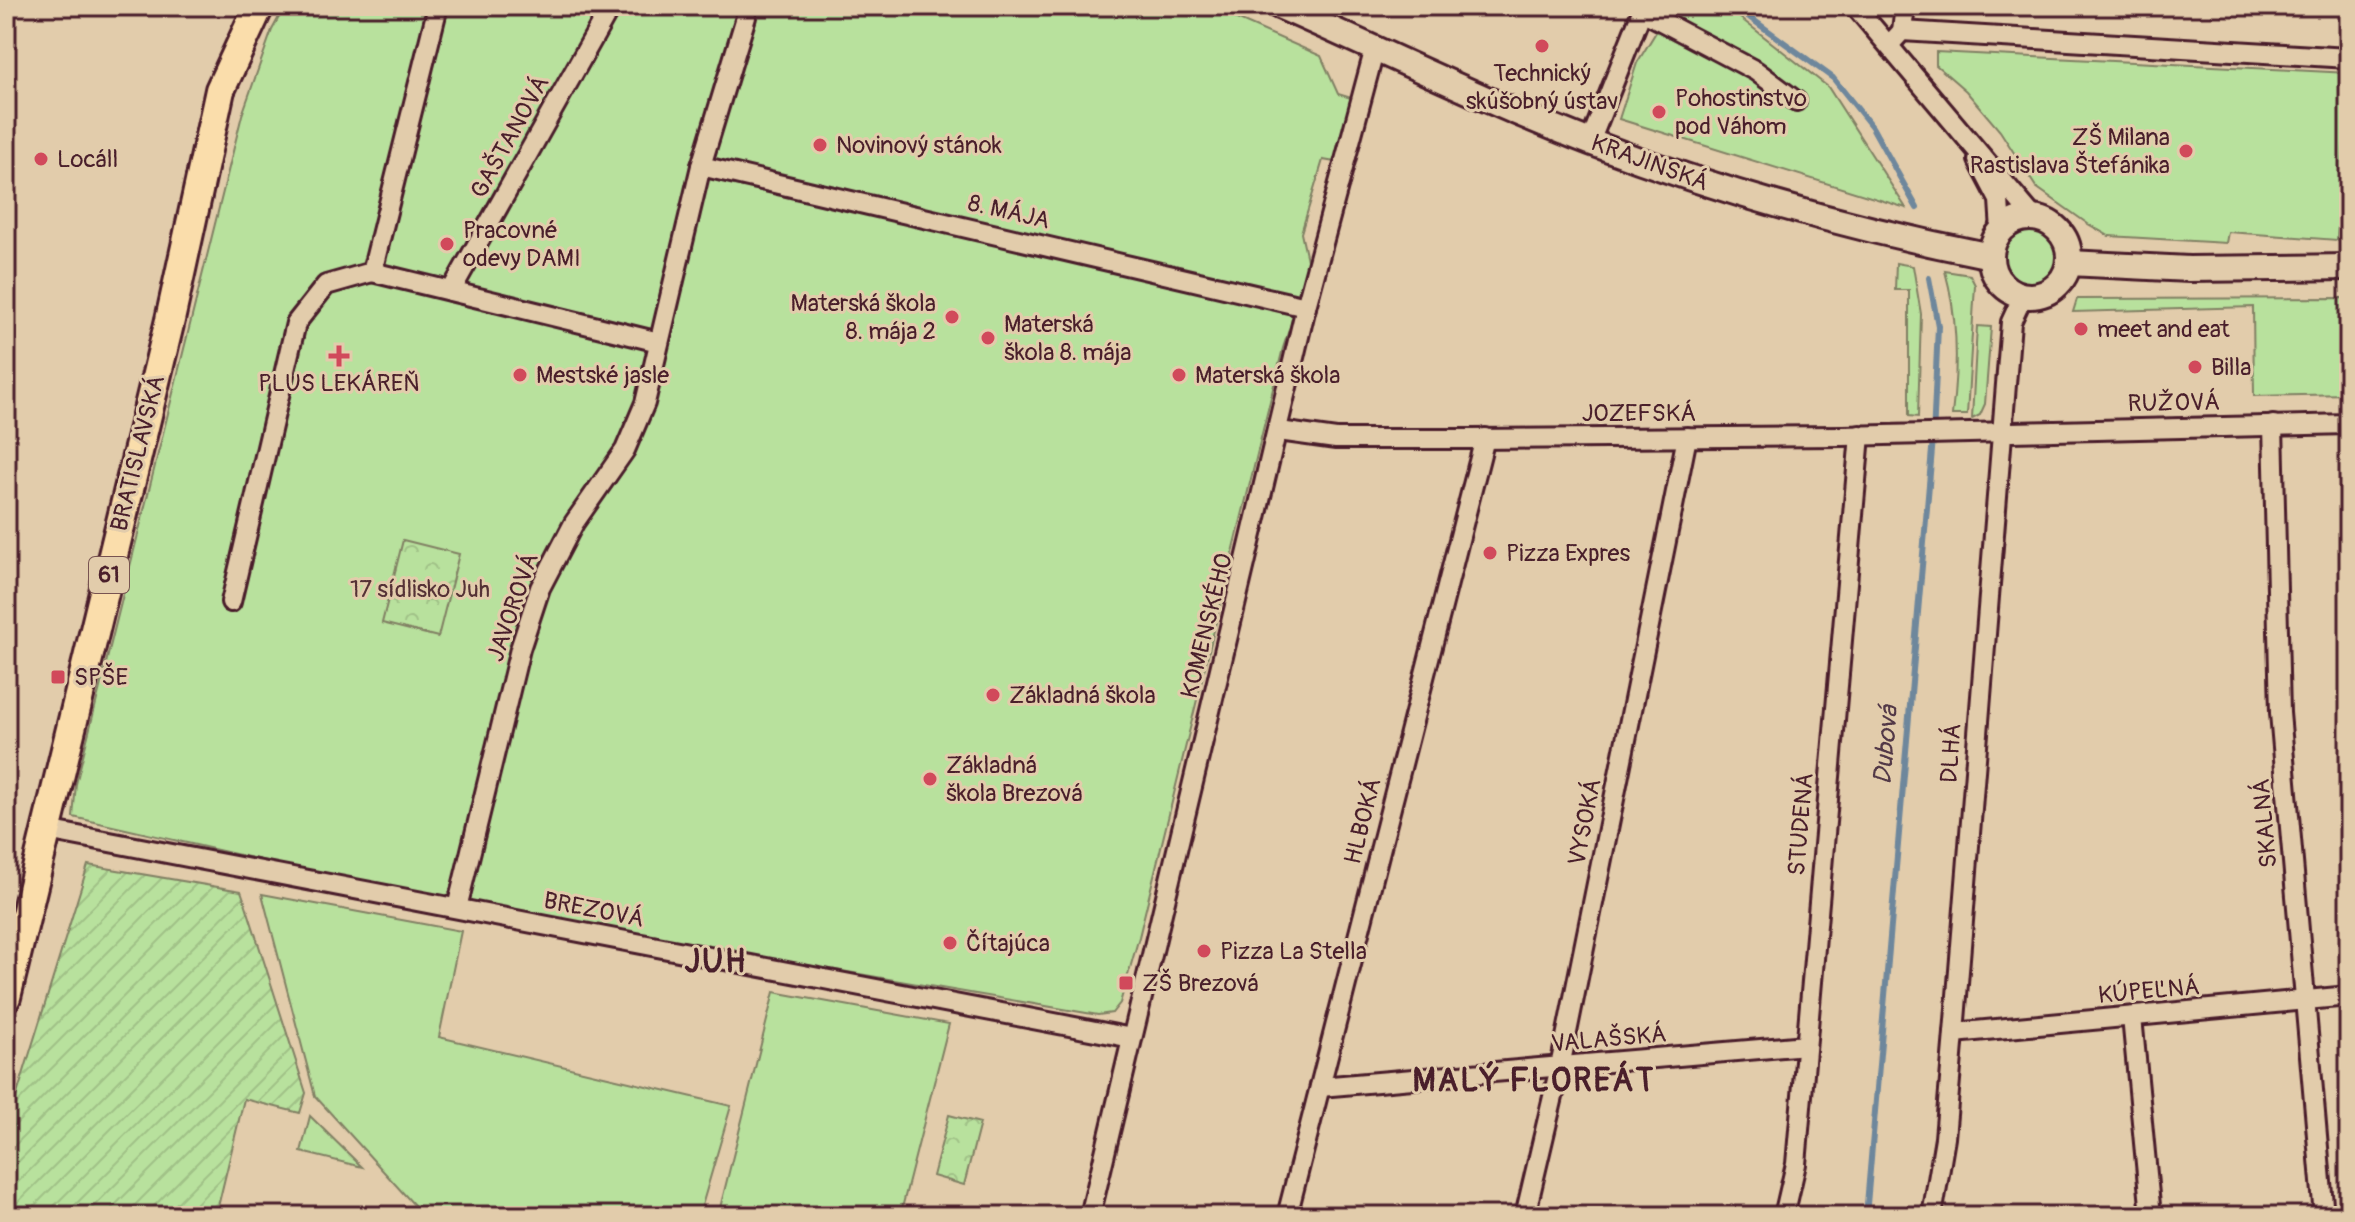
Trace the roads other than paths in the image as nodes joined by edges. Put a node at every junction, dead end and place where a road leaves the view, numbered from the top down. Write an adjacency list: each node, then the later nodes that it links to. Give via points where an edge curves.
1 (259, 6): 34 (main road, BRATISLAVSKÁ / 61, via 220,90)
2 (438, 6): 21 (street)
3 (611, 6): 22 (street, GAŠTANOVÁ)
4 (745, 6): 15 (street, JAVOROVÁ)
5 (1279, 6): 10 (main road, KRAJINSKÁ)
6 (1855, 6): 9 (street)
7 (1905, 6): 9 (street)
8 (1643, 9): 12 (street, via 1756,71); 14 (street)
9 (1896, 37): 11 (street); 13 (street)
10 (1375, 48): 14 (main road, KRAJINSKÁ); 24 (street, KOMENSKÉHO)
11 (2349, 58)
12 (1796, 101)
13 (1956, 124): 16 (street); 17 (street, via 1999,200)
14 (1590, 142): 18 (main road, KRAJINSKÁ, via 1780,206)
15 (701, 166): 24 (street, 8. MÁJA); 25 (street, JAVOROVÁ)
16 (2034, 218): 17 (main road, via 2016,220); 19 (main road, via 2060,230)
17 (2001, 231): 18 (main road)
18 (1991, 256): 23 (main road, via 2000,282)
19 (2069, 263): 20 (main road, via 2189,269); 23 (main road, via 2053,289)
20 (2349, 267)
21 (372, 272): 22 (street); 33 (street, via 326,285 296,323)
22 (451, 291): 25 (street)
23 (2023, 296): 28 (street, DLHÁ, via 2011,322)
24 (1306, 307): 29 (street, KOMENSKÉHO)
25 (659, 342): 35 (street, JAVOROVÁ, via 645,403 625,450 574,523 540,588 520,649)
26 (2349, 424): 27 (street, RUŽOVÁ)
27 (2273, 425): 28 (street, RUŽOVÁ); 38 (street, SKALNÁ, via 2280,713)
28 (2000, 430): 30 (street, JOZEFSKÁ); 40 (street, DLHÁ)
29 (1279, 431): 32 (street, JOZEFSKÁ, via 1336,439); 41 (street, KOMENSKÉHO)
30 (1860, 435): 31 (street, JOZEFSKÁ); 42 (street, STUDENÁ)
31 (1687, 437): 32 (street, JOZEFSKÁ); 43 (street, VYSOKÁ)
32 (1485, 438): 44 (street, HLBOKÁ)
33 (231, 602)
34 (47, 830): 35 (street, BREZOVÁ); 37 (main road, BRATISLAVSKÁ / 61)
35 (457, 908): 41 (street, BREZOVÁ)
36 (2349, 996): 38 (street, KÚPEĽNÁ)
37 (6, 997)
38 (2305, 1000): 39 (street, KÚPEĽNÁ); 51 (street, SKALNÁ)
39 (2132, 1017): 40 (street, KÚPEĽNÁ); 50 (street)
40 (1954, 1033): 49 (street, DLHÁ)
41 (1132, 1038): 45 (street, KOMENSKÉHO)
42 (1806, 1045): 43 (street, VALAŠSKÁ); 48 (street, STUDENÁ, via 1796,1164)
43 (1560, 1067): 44 (street, VALAŠSKÁ); 47 (street, VYSOKÁ)
44 (1320, 1087): 46 (street, HLBOKÁ)
45 (1090, 1216)
46 (1287, 1216)
47 (1525, 1216)
48 (1784, 1216)
49 (1932, 1216)
50 (2151, 1216)
51 (2324, 1216)

